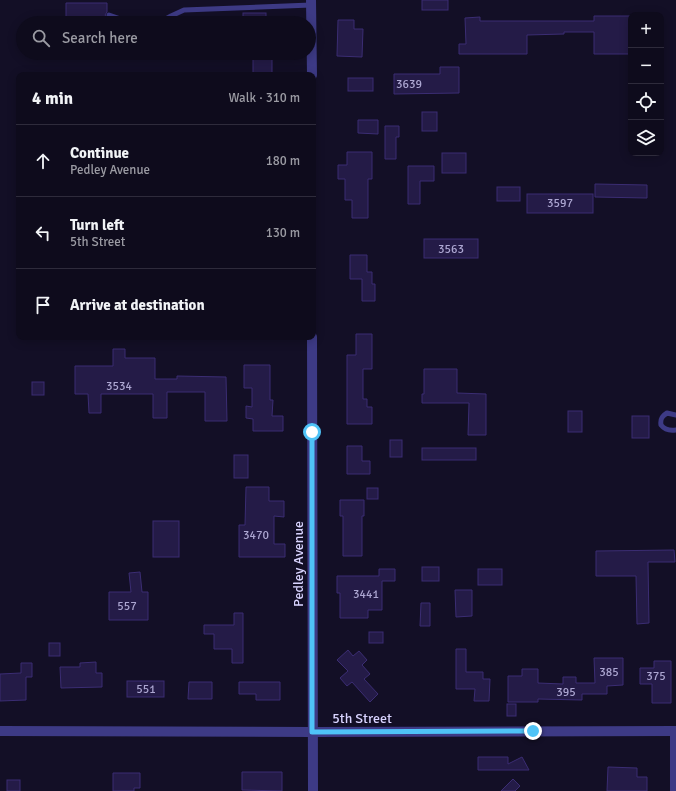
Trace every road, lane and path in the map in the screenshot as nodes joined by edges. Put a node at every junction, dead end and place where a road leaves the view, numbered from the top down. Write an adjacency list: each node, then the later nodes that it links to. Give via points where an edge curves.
1 (312, 3): 4 (lane, via 184,10); 5 (street)
2 (109, 15): 3 (lane)
3 (112, 16)
4 (171, 16)
5 (312, 16)
6 (312, 60): 7 (street)
7 (312, 72)
8 (312, 340): 13 (street, Pedley Avenue)
9 (676, 414): 10 (lane, via 667,413 660,420 660,425 664,429)
10 (676, 430)
11 (0, 731): 13 (street, 5th Street)
12 (675, 731): 13 (street, 5th Street); 15 (street)
13 (312, 732): 14 (street, Pedley Avenue)
14 (313, 791)
15 (676, 791)

